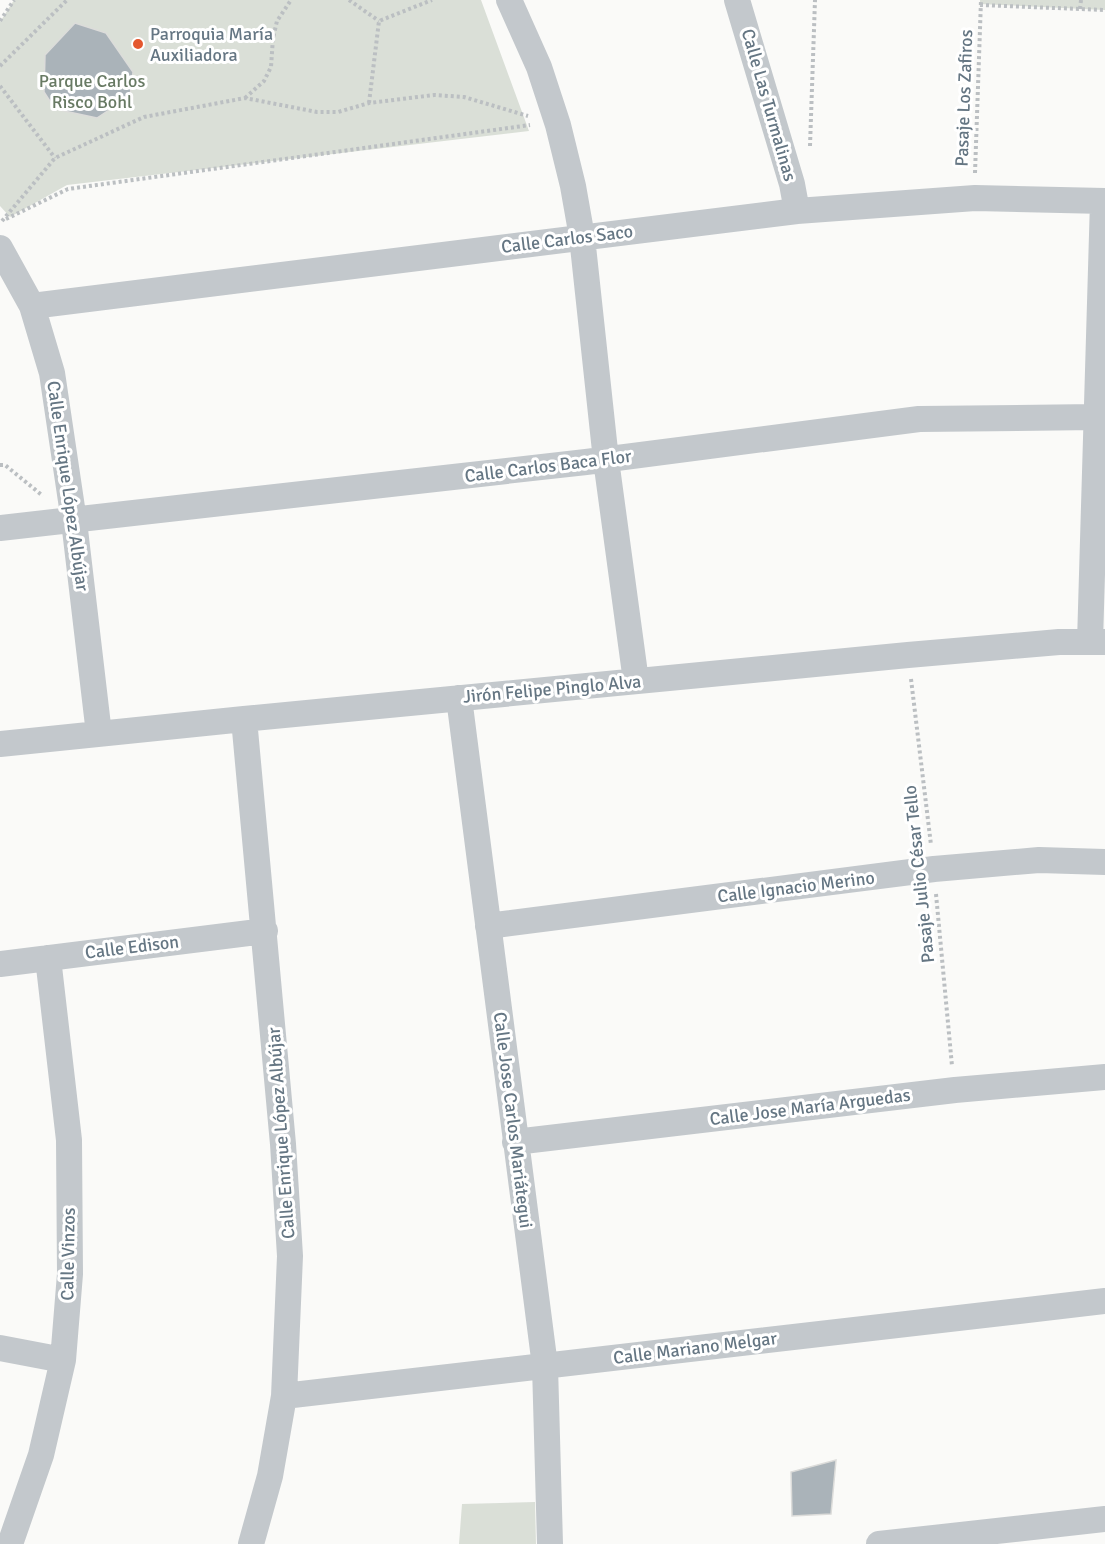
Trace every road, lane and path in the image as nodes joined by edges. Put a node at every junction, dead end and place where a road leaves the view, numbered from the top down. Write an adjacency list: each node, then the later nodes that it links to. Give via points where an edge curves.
1 (14, 0): 13 (path)
2 (68, 0): 15 (path)
3 (291, 0): 17 (path, via 277,21 271,67 264,81)
4 (350, 0): 14 (path)
5 (432, 0): 14 (path)
6 (509, 0): 20 (street, via 539,67)
7 (737, 0): 25 (street, Calle Las Turmalinas)
8 (815, 0): 21 (path)
9 (1081, 0): 11 (path)
10 (981, 2): 11 (path); 23 (path, Pasaje Los Zafiros)
11 (1080, 9): 12 (path)
12 (1105, 10)
13 (0, 21)
14 (379, 21): 18 (path)
15 (0, 66)
16 (0, 86): 22 (path)
17 (245, 98): 18 (path, via 317,112 338,112); 22 (path, via 144,117)
18 (369, 103): 20 (path, via 434,95 464,97)
19 (531, 125): 26 (path, via 68,189)
20 (558, 125): 27 (street)
21 (810, 146)
22 (55, 158): 26 (path)
23 (975, 198): 24 (street, Calle Carlos Saco); 25 (street, Calle Carlos Saco)
24 (1104, 201): 30 (street)
25 (797, 211): 27 (street, Calle Carlos Saco)
26 (1, 222)
27 (582, 237): 29 (street, Calle Carlos Saco); 31 (street)
28 (0, 248): 29 (street, Calle Enrique López Albújar)
29 (32, 306): 33 (street, Calle Enrique López Albújar, via 52,373)
30 (1096, 417): 31 (street, Calle Carlos Baca Flor, via 919,419); 35 (street)
31 (606, 460): 33 (street, Calle Carlos Baca Flor); 37 (street)
32 (0, 465): 33 (path, via 5,465)
33 (74, 521): 34 (street, Calle Carlos Baca Flor); 40 (street, Calle Enrique López Albújar)
34 (0, 528)
35 (1098, 642): 36 (street, Jirón Felipe Pinglo Alva)
36 (908, 656): 37 (street, Jirón Felipe Pinglo Alva); 43 (path, Pasaje Julio César Tello)
37 (636, 681): 38 (street, Jirón Felipe Pinglo Alva)
38 (459, 698): 39 (street, Jirón Felipe Pinglo Alva); 44 (street, Calle Jose Carlos Mariátegui)
39 (244, 719): 40 (street, Jirón Felipe Pinglo Alva); 45 (street, Calle Enrique López Albújar)
40 (99, 734): 41 (street, Jirón Felipe Pinglo Alva)
41 (0, 744)
42 (1105, 862): 43 (street, Calle Ignacio Merino, via 1039,860)
43 (934, 869): 44 (street, Calle Ignacio Merino); 49 (path, Pasaje Julio César Tello)
44 (488, 926): 50 (street, Calle Jose Carlos Mariátegui)
45 (265, 931): 46 (street, Calle Edison); 55 (street, Calle Enrique López Albújar, via 290,1256)
46 (48, 958): 47 (street, Calle Edison); 53 (street, Calle Vinzos, via 69,1140 70,1274)
47 (0, 964)
48 (1105, 1077): 49 (street, Calle Jose María Arguedas)
49 (955, 1090): 50 (street, Calle Jose María Arguedas)
50 (514, 1142): 54 (street, Calle Jose Carlos Mariátegui)
51 (1105, 1301): 54 (street, Calle Mariano Melgar)
52 (0, 1348): 53 (street)
53 (63, 1360): 58 (street, Calle Vinzos, via 41,1455)
54 (545, 1366): 55 (street, Calle Mariano Melgar); 60 (street, Calle Jose Carlos Mariátegui)
55 (284, 1396): 59 (street, Calle Enrique López Albújar, via 270,1476)
56 (1105, 1519): 57 (street)
57 (970, 1539): 61 (street)
58 (10, 1544)
59 (251, 1544)
60 (550, 1544)
61 (879, 1544)

